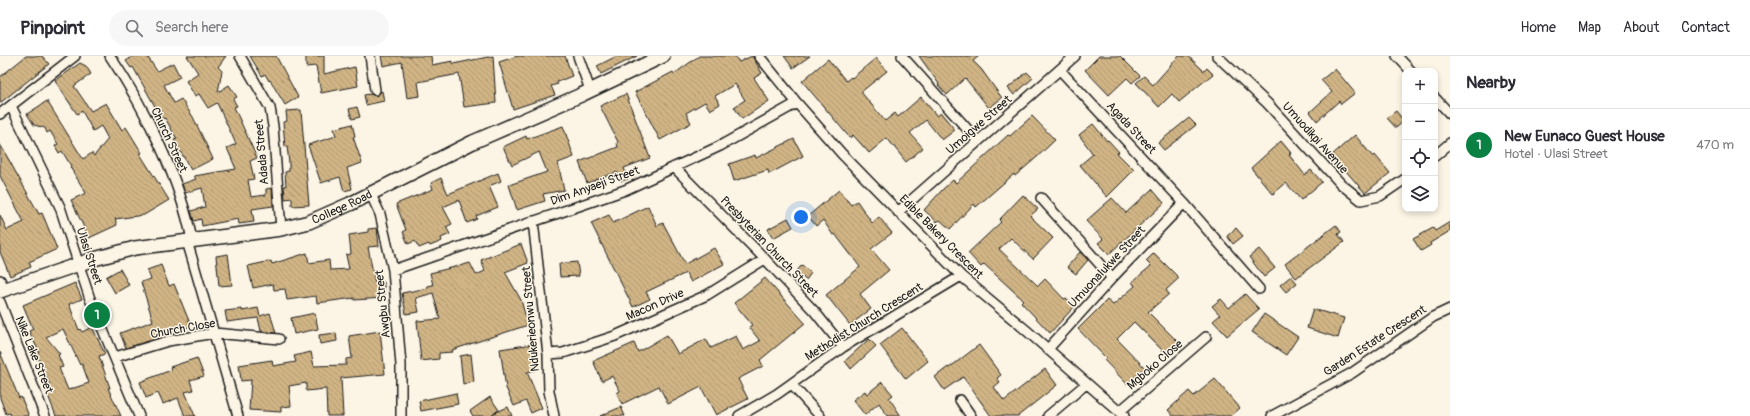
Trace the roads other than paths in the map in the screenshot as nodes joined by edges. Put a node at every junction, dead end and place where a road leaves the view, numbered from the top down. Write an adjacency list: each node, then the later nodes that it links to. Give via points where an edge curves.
1 (76, 56): 18 (street)
2 (110, 56): 32 (street, Church Street, via 134,95 163,153 181,197)
3 (240, 56): 31 (street, Adada Street, via 270,108)
4 (370, 56): 14 (street)
5 (578, 56): 15 (street)
6 (663, 56): 15 (main road, College Road)
7 (759, 56): 17 (street, Edible Bakery Crescent)
8 (902, 56): 21 (street)
9 (1075, 56): 13 (street, Umoigwe Street)
10 (1217, 56): 25 (street, Umuodikpi Avenue, via 1267,103 1341,184 1361,200 1380,196)
11 (1397, 56): 12 (street)
12 (1407, 68)
13 (1060, 70): 21 (street, Umoigwe Street); 28 (street, Agada Street)
14 (375, 90)
15 (590, 90): 26 (main road, College Road, via 473,142)
16 (1438, 101): 20 (street)
17 (797, 103): 24 (street, Dim Anyaeji Street, via 720,146); 29 (street, Edible Bakery Crescent)
18 (11, 106): 19 (street); 34 (street, Ulasi Street, via 60,207)
19 (0, 114)
20 (1450, 114)
21 (978, 141): 29 (street, Umoigwe Street)
22 (1450, 143): 23 (street)
23 (1438, 153)
24 (674, 167): 30 (street, Dim Anyaeji Street, via 625,190); 33 (street, Presbyterian Church Street)
25 (1402, 181)
26 (369, 194): 31 (main road, College Road, via 309,222); 35 (street, Awgbu Street, via 380,214)
27 (1041, 198): 37 (street)
28 (1184, 203): 37 (street, Umuonalukwe Street); 39 (street, Agada Street)
29 (898, 212): 36 (street, Edible Bakery Crescent)
30 (533, 221): 35 (street, Dim Anyaeji Street); 47 (street, Ndukerieonwu Street)
31 (281, 229): 32 (main road, College Road)
32 (190, 241): 34 (main road, College Road, via 135,248); 42 (street, Church Street)
33 (765, 259): 45 (street, Presbyterian Church Street, via 815,312); 47 (street, Macon Drive, via 707,295 629,329 563,352)
34 (78, 264): 38 (main road, College Road); 48 (street, Ulasi Street)
35 (393, 270): 56 (street, Awgbu Street, via 401,365)
36 (961, 276): 45 (street, Methodist Church Crescent); 46 (street, Edible Bakery Crescent)
37 (1112, 278): 46 (street, Umuonalukwe Street)
38 (2, 287)
39 (1259, 289)
40 (0, 302): 53 (street, Nike Lake Street)
41 (1450, 309): 62 (street, Garden Estate Crescent, via 1433,317 1352,373)
42 (214, 333): 44 (street, Church Close); 48 (street, Church Close, via 168,341); 55 (street, Church Street)
43 (1206, 337): 52 (street, Mgboko Close)
44 (279, 339)
45 (843, 347): 49 (street, Methodist Church Crescent)
46 (1048, 349): 50 (street, Edible Bakery Crescent)
47 (548, 354): 57 (street, Ndukerieonwu Street, via 549,391)
48 (115, 357): 54 (street, Ulasi Street)
49 (791, 384): 58 (street, Methodist Church Crescent); 59 (street)
50 (1086, 384): 52 (street, Edible Bakery Crescent); 61 (street)
51 (960, 400): 60 (street)
52 (1121, 414)
53 (45, 416)
54 (139, 416)
55 (238, 416)
56 (401, 416)
57 (554, 416)
58 (739, 416)
59 (820, 416)
60 (971, 416)
61 (1048, 416)
62 (1272, 416)

